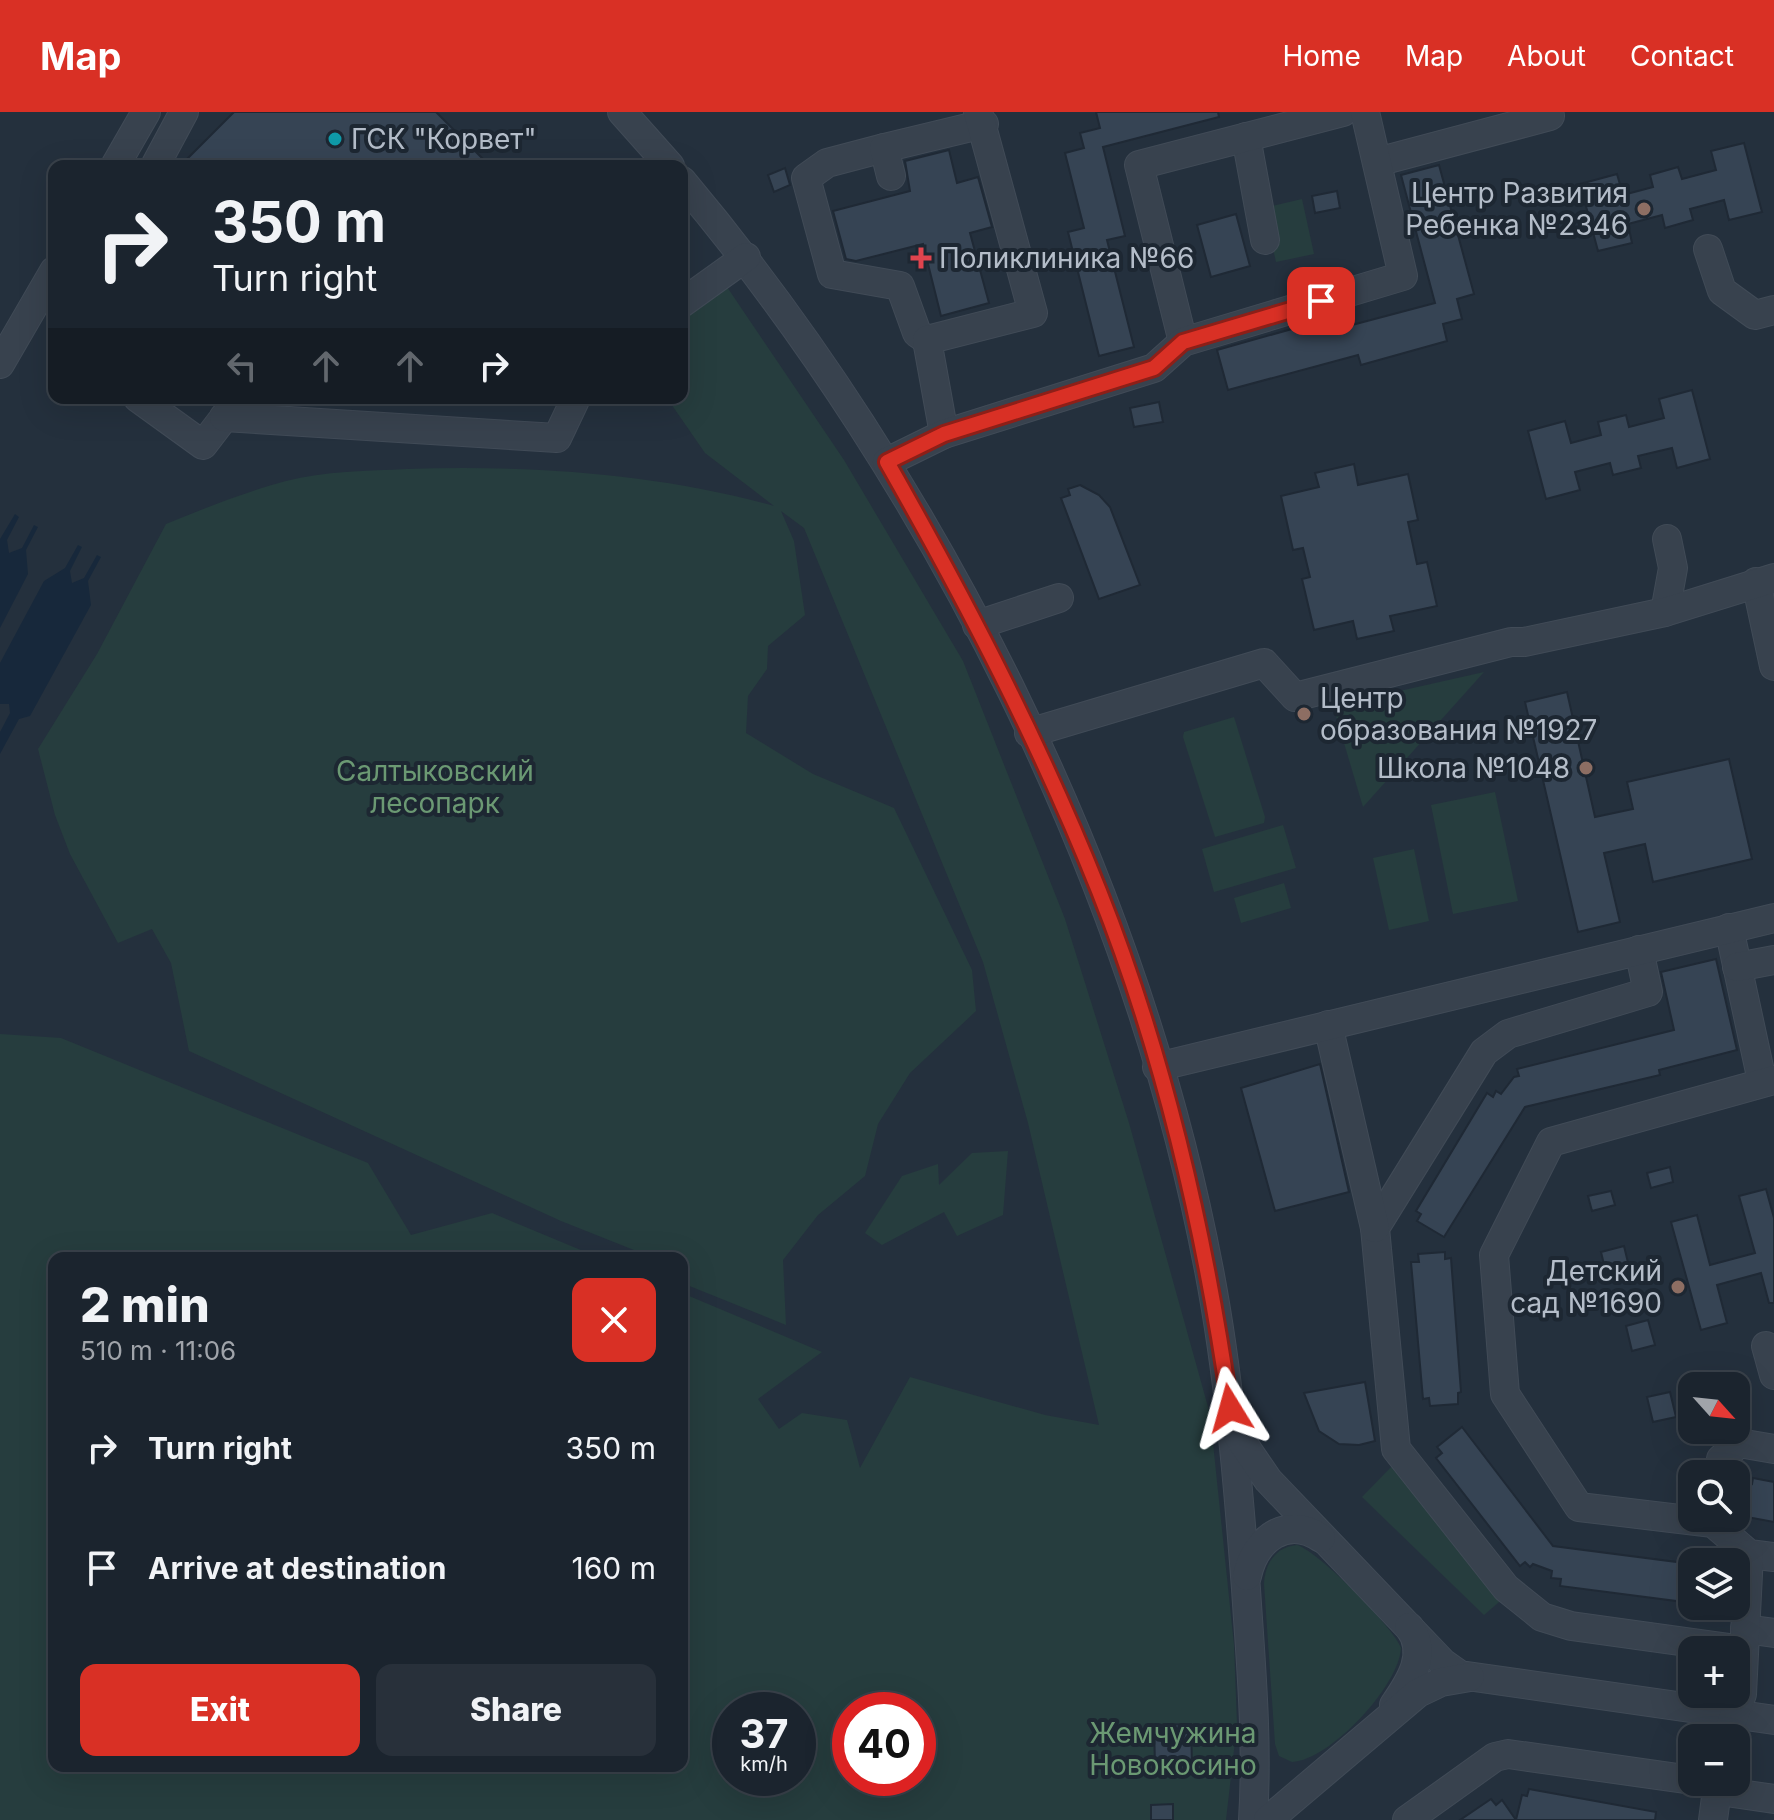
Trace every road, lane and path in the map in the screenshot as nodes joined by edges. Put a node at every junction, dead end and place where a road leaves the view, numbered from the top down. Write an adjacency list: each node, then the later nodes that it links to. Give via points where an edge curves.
1 (146, 112): 11 (street)
2 (184, 112): 12 (street)
3 (1343, 112): 9 (street)
4 (1365, 112): 14 (street)
5 (1549, 112): 8 (street, via 1550,116)
6 (632, 116): 13 (street)
7 (981, 118): 10 (street); 23 (street, via 1033,313)
8 (1465, 125): 14 (street)
9 (1246, 137): 17 (street); 24 (street, via 1139,165)
10 (884, 148): 15 (street); 23 (street, via 827,163 806,178 832,274 900,286 917,333)
11 (118, 160)
12 (158, 160)
13 (665, 160)
14 (1377, 162): 24 (street, via 1403,276)
15 (891, 176)
16 (688, 188): 19 (street)
17 (1265, 240)
18 (1708, 249): 22 (street, via 1722,291 1755,315)
19 (746, 257): 21 (street); 30 (street)
20 (48, 281): 25 (street)
21 (688, 299)
22 (1774, 310)
23 (927, 340): 29 (street)
24 (1183, 342): 29 (street, via 1154,368)
25 (0, 364)
26 (144, 404): 28 (street, via 196,454)
27 (573, 404): 28 (street, via 557,438)
28 (232, 408)
29 (944, 434): 30 (street)
30 (887, 462): 35 (street)
31 (1667, 539): 34 (street, via 1673,568)
32 (1765, 580): 34 (street); 36 (street)
33 (1059, 598): 35 (street)
34 (1665, 612): 37 (street, via 1511,642 1295,697 1264,663)
35 (977, 625): 37 (street)
36 (1774, 666)
37 (1029, 733): 44 (street, via 1100,892)
38 (1774, 918): 39 (street)
39 (1729, 928): 40 (street); 42 (street)
40 (1639, 950): 43 (street); 46 (street, via 1648,992 1508,1034 1484,1052)
41 (1774, 960): 42 (street)
42 (1737, 967): 45 (street)
43 (1328, 1025): 44 (street); 46 (street)
44 (1157, 1067): 49 (street, via 1199,1221)
45 (1768, 1081): 52 (street, via 1551,1142 1494,1255 1505,1394 1579,1507)
46 (1375, 1228): 59 (street, via 1396,1449 1506,1588 1531,1610 1563,1624)
47 (1766, 1346): 48 (street)
48 (1774, 1375)
49 (1230, 1408): 54 (street, via 1238,1438 1255,1466); 56 (street)
50 (1774, 1449): 51 (street, via 1739,1443)
51 (1721, 1460)
52 (1678, 1517)
53 (1729, 1532): 55 (street)
54 (1343, 1556): 56 (street, via 1315,1533 1288,1528 1263,1542 1251,1560); 57 (street)
55 (1761, 1556): 60 (street)
56 (1245, 1585): 63 (street)
57 (1406, 1623): 62 (street, via 1443,1663); 67 (street, via 1417,1639 1416,1665 1391,1709)
58 (1774, 1633): 61 (street)
59 (1708, 1636)
60 (1745, 1636)
61 (1750, 1638)
62 (1470, 1677): 65 (street); 67 (street, via 1418,1693)
63 (1256, 1709): 68 (street, via 1260,1757 1272,1774 1291,1780); 73 (street)
64 (1774, 1720): 66 (street)
65 (1719, 1724)
66 (1745, 1724)
67 (1367, 1734): 68 (street)
68 (1324, 1770): 74 (street)
69 (1678, 1778): 75 (street, via 1508,1754 1495,1757)
70 (1750, 1795): 72 (street)
71 (1710, 1796): 76 (street)
72 (1774, 1799)
73 (1253, 1820)
74 (1268, 1820)
75 (1407, 1820)
76 (1713, 1820)

